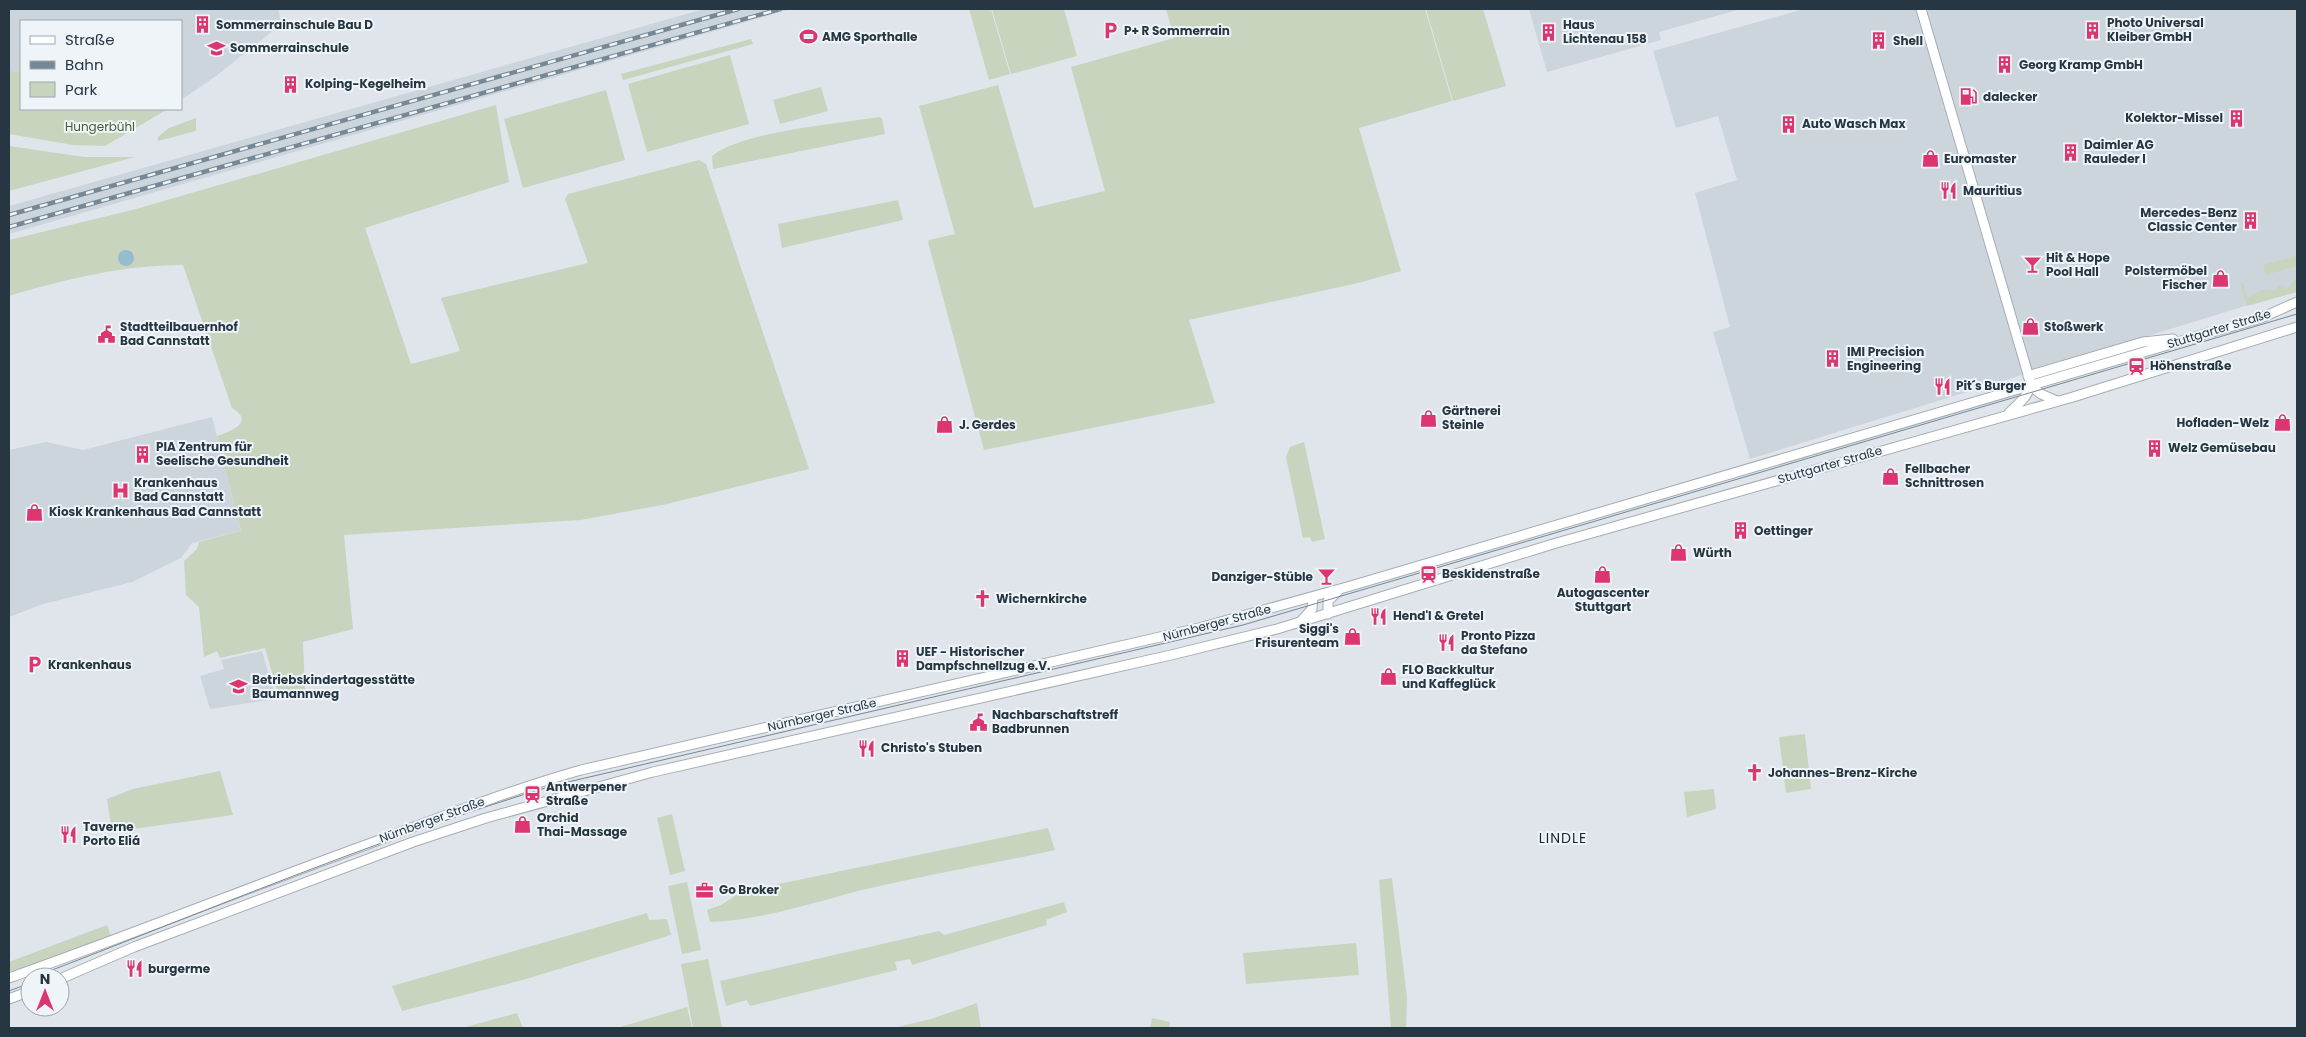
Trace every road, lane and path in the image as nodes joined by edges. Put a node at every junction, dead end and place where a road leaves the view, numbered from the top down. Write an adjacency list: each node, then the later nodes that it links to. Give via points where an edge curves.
1 (1921, 9): 4 (main road)
2 (2297, 302): 4 (main road, Stuttgarter Straße, via 2261,318)
3 (2297, 327): 5 (main road, Stuttgarter Straße)
4 (2029, 381): 5 (main road, via 2041,394); 6 (main road, via 2023,399); 7 (main road, Stuttgarter Straße)
5 (2057, 401): 6 (main road, Stuttgarter Straße)
6 (2007, 415): 10 (main road, Stuttgarter Straße, via 1553,544)
7 (1650, 497): 8 (main road, Nürnberger Straße)
8 (1342, 588): 9 (main road, Nürnberger Straße); 11 (main road, via 1328,601)
9 (1312, 597): 12 (main road, via 1312,609); 14 (main road, Nürnberger Straße, via 1199,628 581,770 433,818 114,942)
10 (1362, 604): 11 (main road, Nürnberger Straße)
11 (1328, 614): 12 (main road, Nürnberger Straße)
12 (1299, 622): 13 (main road, Nürnberger Straße, via 1161,657 653,772 486,818 413,842 134,947)
13 (70, 975)
14 (9, 978)

